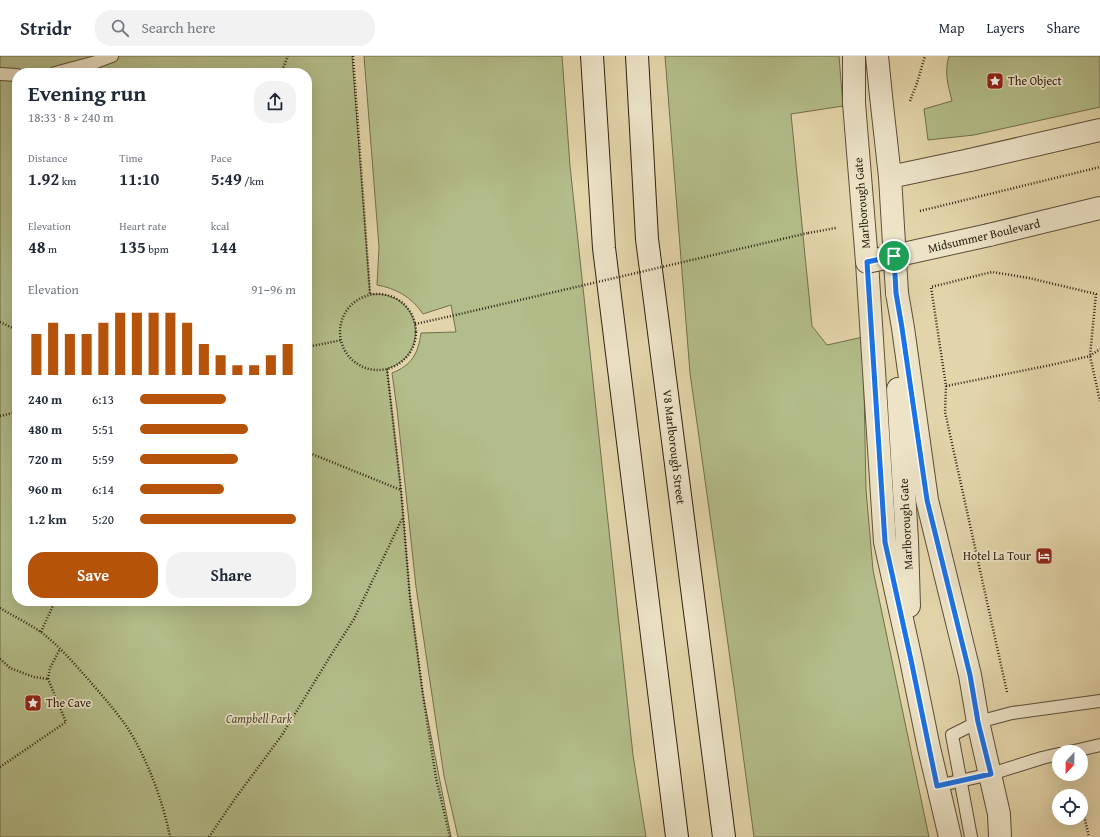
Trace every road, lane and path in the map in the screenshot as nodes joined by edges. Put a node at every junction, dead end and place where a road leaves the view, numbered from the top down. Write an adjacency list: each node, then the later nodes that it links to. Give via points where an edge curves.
1 (112, 56): 9 (lane)
2 (288, 56): 10 (path)
3 (353, 56): 22 (path)
4 (592, 56): 60 (street, via 604,248)
5 (637, 56): 61 (street, V8 Marlborough Street, via 647,240)
6 (854, 56): 21 (street, Marlborough Gate, bridge, via 854,103)
7 (877, 56): 16 (street, Marlborough Gate, bridge)
8 (925, 56): 13 (path)
9 (74, 68)
10 (283, 68)
11 (0, 74): 12 (lane)
12 (12, 75)
13 (909, 104)
14 (1100, 130): 16 (street, bridge)
15 (1100, 167): 18 (path)
16 (890, 177): 20 (street, Marlborough Gate, bridge)
17 (1100, 208): 20 (street, Midsummer Boulevard, bridge)
18 (919, 212)
19 (842, 227): 24 (path, bridge)
20 (894, 256): 21 (street, Midsummer Boulevard, bridge); 26 (street, Marlborough Gate, bridge)
21 (867, 262): 44 (street, Marlborough Gate, via 885,542)
22 (370, 294): 24 (path, via 394,297 403,303); 27 (path, via 350,307 341,328)
23 (0, 322): 25 (path)
24 (415, 324): 31 (path, via 413,346 406,357)
25 (12, 328)
26 (898, 328): 44 (street, Marlborough Gate); 48 (street, Marlborough Gate, via 927,500 970,675)
27 (342, 340): 28 (path); 31 (path, via 346,351 363,367)
28 (312, 346)
29 (1100, 349): 30 (path)
30 (1090, 356): 32 (path); 32 (path, via 1096,294 992,272 932,288); 33 (path)
31 (387, 369): 37 (path)
32 (946, 386): 47 (path, via 945,412)
33 (1100, 401)
34 (12, 413): 35 (path)
35 (0, 416)
36 (312, 454): 37 (path)
37 (401, 490): 38 (path)
38 (403, 518): 58 (path, via 354,619 282,735); 59 (path, via 423,695 436,778)
39 (53, 606): 41 (path)
40 (0, 608): 41 (path)
41 (42, 632): 42 (path)
42 (60, 649): 45 (path, via 50,668); 57 (path, via 100,693 141,751 158,795)
43 (0, 659): 45 (path, via 10,668)
44 (911, 660): 55 (street, Marlborough Gate)
45 (48, 679): 52 (path, via 66,722)
46 (1100, 701): 47 (lane)
47 (1012, 713): 48 (lane)
48 (978, 722): 53 (street, Marlborough Gate); 54 (lane, via 952,735)
49 (1100, 745): 50 (lane)
50 (1088, 748)
51 (1052, 756): 53 (lane)
52 (0, 767)
53 (991, 774): 54 (lane); 64 (street, Marlborough Gate, via 999,814)
54 (961, 780): 55 (lane); 63 (lane)
55 (937, 786): 62 (street, Marlborough Gate)
56 (1086, 825): 65 (path)
57 (170, 837)
58 (209, 837)
59 (450, 837)
60 (677, 837)
61 (724, 837)
62 (950, 837)
63 (971, 837)
64 (1000, 837)
65 (1089, 837)

